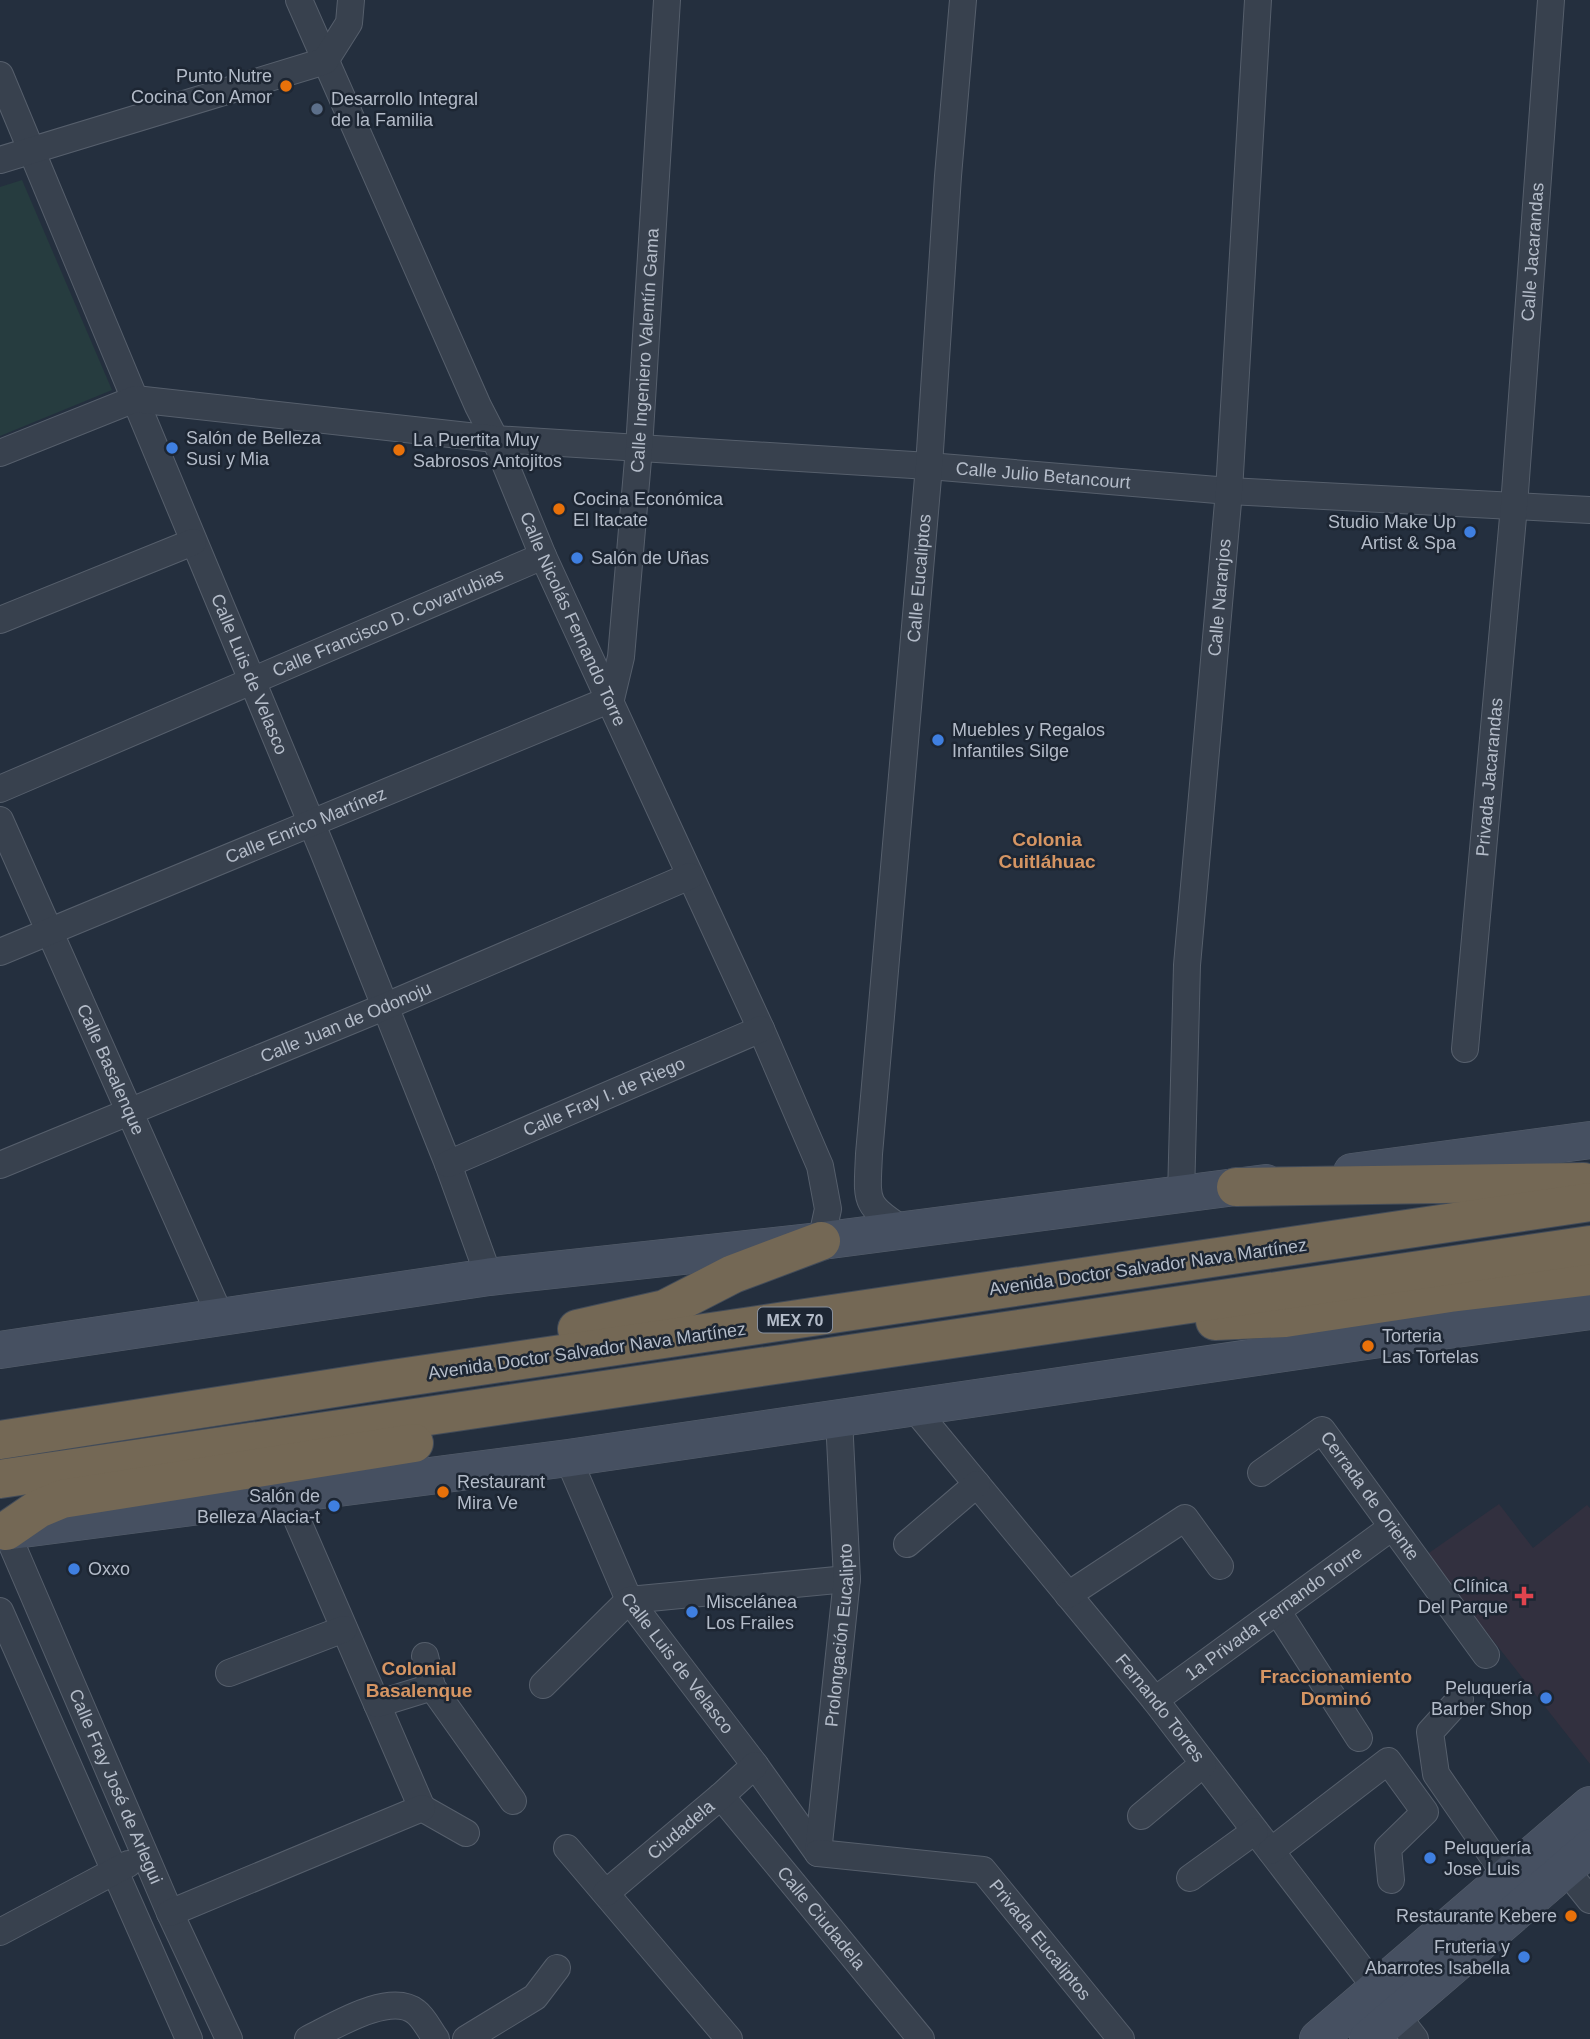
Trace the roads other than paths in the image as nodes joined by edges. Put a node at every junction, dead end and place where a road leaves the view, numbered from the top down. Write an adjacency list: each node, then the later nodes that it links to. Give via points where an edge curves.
1 (299, 0): 7 (street, Calle Nicolás Fernando Torre)
2 (351, 0): 7 (street, via 349,23)
3 (667, 0): 13 (street, Calle Ingeniero Valentín Gama)
4 (963, 0): 15 (street, Calle Eucaliptos)
5 (1258, 0): 16 (street, Calle Naranjos)
6 (1550, 0): 17 (street, Calle Jacarandas)
7 (325, 61): 9 (street); 12 (street, Calle Nicolás Fernando Torre)
8 (0, 75): 9 (street, Calle Luis de Velasco)
9 (31, 151): 10 (street); 11 (street, Calle Luis de Velasco)
10 (0, 160)
11 (135, 399): 12 (street, Calle Julio Betancourt); 14 (street); 19 (street, Calle Luis de Velasco)
12 (495, 439): 13 (street, Calle Julio Betancourt); 20 (street, Calle Nicolás Fernando Torre)
13 (639, 448): 15 (street, Calle Julio Betancourt); 23 (street, Calle Ingeniero Valentín Gama, via 621,657)
14 (0, 453)
15 (929, 466): 16 (street, Calle Julio Betancourt); 35 (street, Calle Eucaliptos)
16 (1229, 491): 17 (street, Calle Julio Betancourt); 41 (street, Calle Naranjos, via 1187,965)
17 (1514, 506): 18 (street, Calle Julio Betancourt); 32 (street, Privada Jacarandas)
18 (1590, 510)
19 (193, 542): 21 (street); 22 (street, Calle Luis de Velasco)
20 (543, 556): 22 (street, Calle Francisco D. Covarrubias); 23 (street, Calle Nicolás Fernando Torre)
21 (0, 620)
22 (251, 680): 24 (street, Calle Francisco D. Covarrubias); 26 (street, Calle Luis de Velasco)
23 (611, 699): 26 (street, Calle Enrico Martínez); 27 (street, Calle Nicolás Fernando Torre)
24 (0, 789)
25 (0, 820): 28 (street, Calle Basalenque)
26 (311, 822): 28 (street, Calle Enrico Martínez); 30 (street, Calle Luis de Velasco)
27 (690, 876): 30 (street, Calle Juan de Odonoju); 31 (street, Calle Nicolás Fernando Torre)
28 (50, 931): 29 (street, Calle Enrico Martínez); 33 (street, Calle Basalenque)
29 (0, 952)
30 (384, 1007): 33 (street, Calle Juan de Odonoju); 36 (street, Calle Luis de Velasco)
31 (761, 1030): 36 (street, Calle Fray I. de Riego); 38 (street, Calle Nicolás Fernando Torre)
32 (1465, 1049)
33 (128, 1111): 37 (street, Calle Juan de Odonoju); 50 (street, Calle Basalenque)
34 (1590, 1140): 40 (main road)
35 (869, 1154): 38 (street, via 845,1172); 43 (street, Calle Eucaliptos, via 870,1202 877,1213)
36 (448, 1164): 47 (street, Calle Luis de Velasco)
37 (0, 1165)
38 (820, 1166): 44 (street, Calle Nicolás Fernando Torre, via 828,1209)
39 (1590, 1182): 40 (highway)
40 (1236, 1188): 41 (main road)
41 (1181, 1196): 43 (main road)
42 (1590, 1202): 54 (highway, Avenida Doctor Salvador Nava Martínez / MEX 70)
43 (904, 1230): 44 (main road)
44 (821, 1241): 47 (main road); 54 (highway, via 733,1274 665,1309 500,1346)
45 (1590, 1245): 51 (highway, MEX 70)
46 (1590, 1276): 48 (highway)
47 (489, 1277): 50 (main road)
48 (1450, 1293): 51 (highway, via 1285,1318); 52 (main road)
49 (1590, 1311): 52 (main road)
50 (220, 1318): 53 (main road)
51 (993, 1331): 55 (highway, MEX 70)
52 (1380, 1339): 56 (main road)
53 (0, 1350)
54 (379, 1381): 58 (highway, Avenida Doctor Salvador Nava Martínez / MEX 70)
55 (653, 1382): 61 (highway, MEX 70); 65 (highway, via 475,1433 62,1499)
56 (914, 1408): 57 (main road); 62 (street, Fernando Torres)
57 (839, 1419): 59 (main road); 68 (street, Prolongación Eucalipto)
58 (0, 1440)
59 (568, 1458): 63 (main road); 70 (street, Calle Luis de Velasco)
60 (1261, 1474): 64 (street, Cerrada de Oriente, via 1322,1430)
61 (0, 1479)
62 (977, 1484): 66 (street); 69 (street, Fernando Torres)
63 (286, 1494): 65 (main road); 73 (street)
64 (1392, 1527): 72 (street, 1a Privada Fernando Torre); 74 (street, Cerrada de Oriente)
65 (3, 1532): 94 (street, Calle Fray José de Arlegui)
66 (908, 1544)
67 (1220, 1566): 69 (street, via 1185,1518)
68 (847, 1579): 70 (street); 93 (street, Prolongación Eucalipto)
69 (1068, 1595): 80 (street, Fernando Torres)
70 (629, 1600): 77 (street); 84 (street, Calle Luis de Velasco)
71 (0, 1611): 96 (street, Calle Fray José de Arlegui)
72 (1278, 1612): 80 (street, 1a Privada Fernando Torre); 82 (street)
73 (344, 1629): 76 (street); 81 (street)
74 (1486, 1655)
75 (425, 1656): 78 (street)
76 (229, 1673)
77 (543, 1685)
78 (432, 1687): 81 (street); 86 (street)
79 (1460, 1699): 97 (street, via 1430,1732 1436,1774)
80 (1155, 1700): 83 (street, Fernando Torres)
81 (377, 1704): 88 (street)
82 (1359, 1738)
83 (1203, 1764): 89 (street); 91 (street, Fernando Torres)
84 (755, 1765): 85 (street, Ciudadela); 93 (street, Calle Luis de Velasco)
85 (721, 1797): 100 (street, Ciudadela); 112 (street, Calle Ciudadela)
86 (513, 1801)
87 (1590, 1805): 97 (main road)
88 (422, 1808): 90 (street); 102 (street)
89 (1140, 1816)
90 (466, 1833)
91 (1263, 1841): 98 (street); 99 (street, via 1388,1761 1425,1812 1388,1848); 105 (street, Fernando Torres)
92 (566, 1848): 100 (street)
93 (818, 1853): 113 (street, Privada Eucaliptos, via 983,1870)
94 (146, 1855): 96 (street); 102 (street, Calle Fray José de Arlegui)
95 (1578, 1859): 101 (street); 105 (main road)
96 (115, 1871): 103 (street); 106 (street, Calle Fray José de Arlegui)
97 (1507, 1877): 105 (main road)
98 (1190, 1878)
99 (1391, 1880)
100 (606, 1893): 111 (street)
101 (1590, 1900)
102 (170, 1913): 107 (street, Calle Fray José de Arlegui)
103 (0, 1932)
104 (557, 1968): 110 (street, via 535,1997)
105 (1396, 2014): 114 (main road); 115 (main road)
106 (189, 2039)
107 (229, 2039)
108 (307, 2039): 109 (street, via 372,2009 397,2005 415,2011)
109 (436, 2039)
110 (466, 2039)
111 (729, 2039)
112 (921, 2039)
113 (1121, 2039)
114 (1318, 2039)
115 (1368, 2039)

